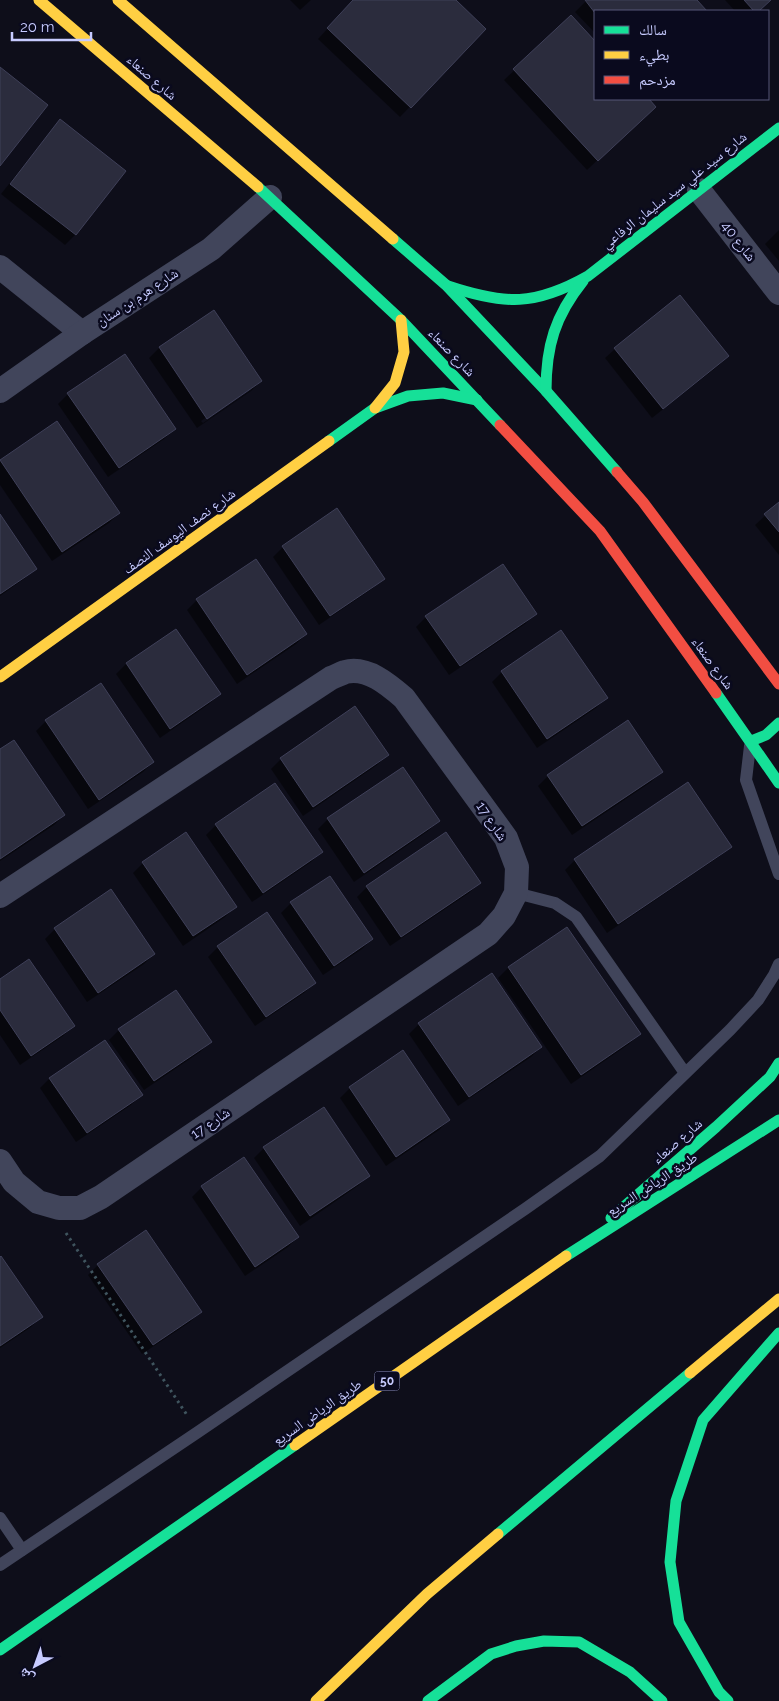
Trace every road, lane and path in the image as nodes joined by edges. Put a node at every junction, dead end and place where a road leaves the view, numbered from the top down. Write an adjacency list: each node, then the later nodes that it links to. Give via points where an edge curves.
1 (39, 0): 5 (main road, شارع صنعاء)
2 (118, 0): 8 (main road)
3 (779, 128): 4 (main road, شارع سيد علي سيد سليمان الرفاعي)
4 (698, 190): 7 (main road, شارع سيد علي سيد سليمان الرفاعي); 9 (street, شارع 40)
5 (270, 198): 10 (main road, شارع صنعاء); 11 (street, شارع هرم بن سنان, via 211,249)
6 (0, 267): 11 (street)
7 (588, 276): 8 (main road, شارع سيد علي سيد سليمان الرفاعي, via 548,296 526,300 490,299); 13 (main road, شارع سيد علي سيد سليمان الرفاعي, via 555,324 548,346)
8 (446, 285): 13 (main road)
9 (779, 293)
10 (401, 320): 14 (main road, شارع صنعاء); 15 (main road, via 404,352 395,383)
11 (82, 334): 12 (street, شارع هرم بن سنان)
12 (0, 391)
13 (546, 391): 17 (main road, via 643,502)
14 (477, 400): 15 (main road, via 443,393 408,396); 19 (main road, شارع صنعاء, via 600,532)
15 (375, 408): 16 (main road, شارع نصف اليوسف النصف)
16 (0, 677)
17 (779, 684)
18 (779, 723): 19 (main road, via 766,735)
19 (751, 741): 20 (main road, شارع صنعاء); 21 (lane, via 746,780)
20 (779, 783)
21 (779, 874)
22 (516, 893): 23 (street, شارع 17, via 516,867 506,838 404,698 385,682 364,673 347,672 331,678); 26 (lane, via 555,904 576,917); 29 (street, شارع 17, via 504,916 488,934 101,1197 80,1208 59,1208)
23 (0, 896)
24 (779, 964): 26 (lane, via 758,1000)
25 (779, 1063): 30 (main road, شارع صنعاء, via 770,1077 716,1127)
26 (685, 1073): 33 (lane, via 600,1156)
27 (779, 1120): 30 (main road, طريق الرياض السريع / 50)
28 (0, 1161): 29 (street, شارع 17, via 14,1182 38,1202)
29 (47, 1204): 33 (path)
30 (568, 1255): 37 (main road, طريق الرياض السريع / 50)
31 (779, 1299): 38 (main road, via 427,1594)
32 (779, 1333): 41 (main road, via 703,1420 676,1501 670,1562 679,1622 719,1692)
33 (198, 1432): 35 (lane)
34 (0, 1518): 35 (lane)
35 (22, 1550): 36 (lane)
36 (0, 1565)
37 (0, 1650)
38 (316, 1701)
39 (428, 1701): 40 (main road, via 491,1654 544,1641 579,1642 630,1672)
40 (662, 1701)
41 (728, 1701)

